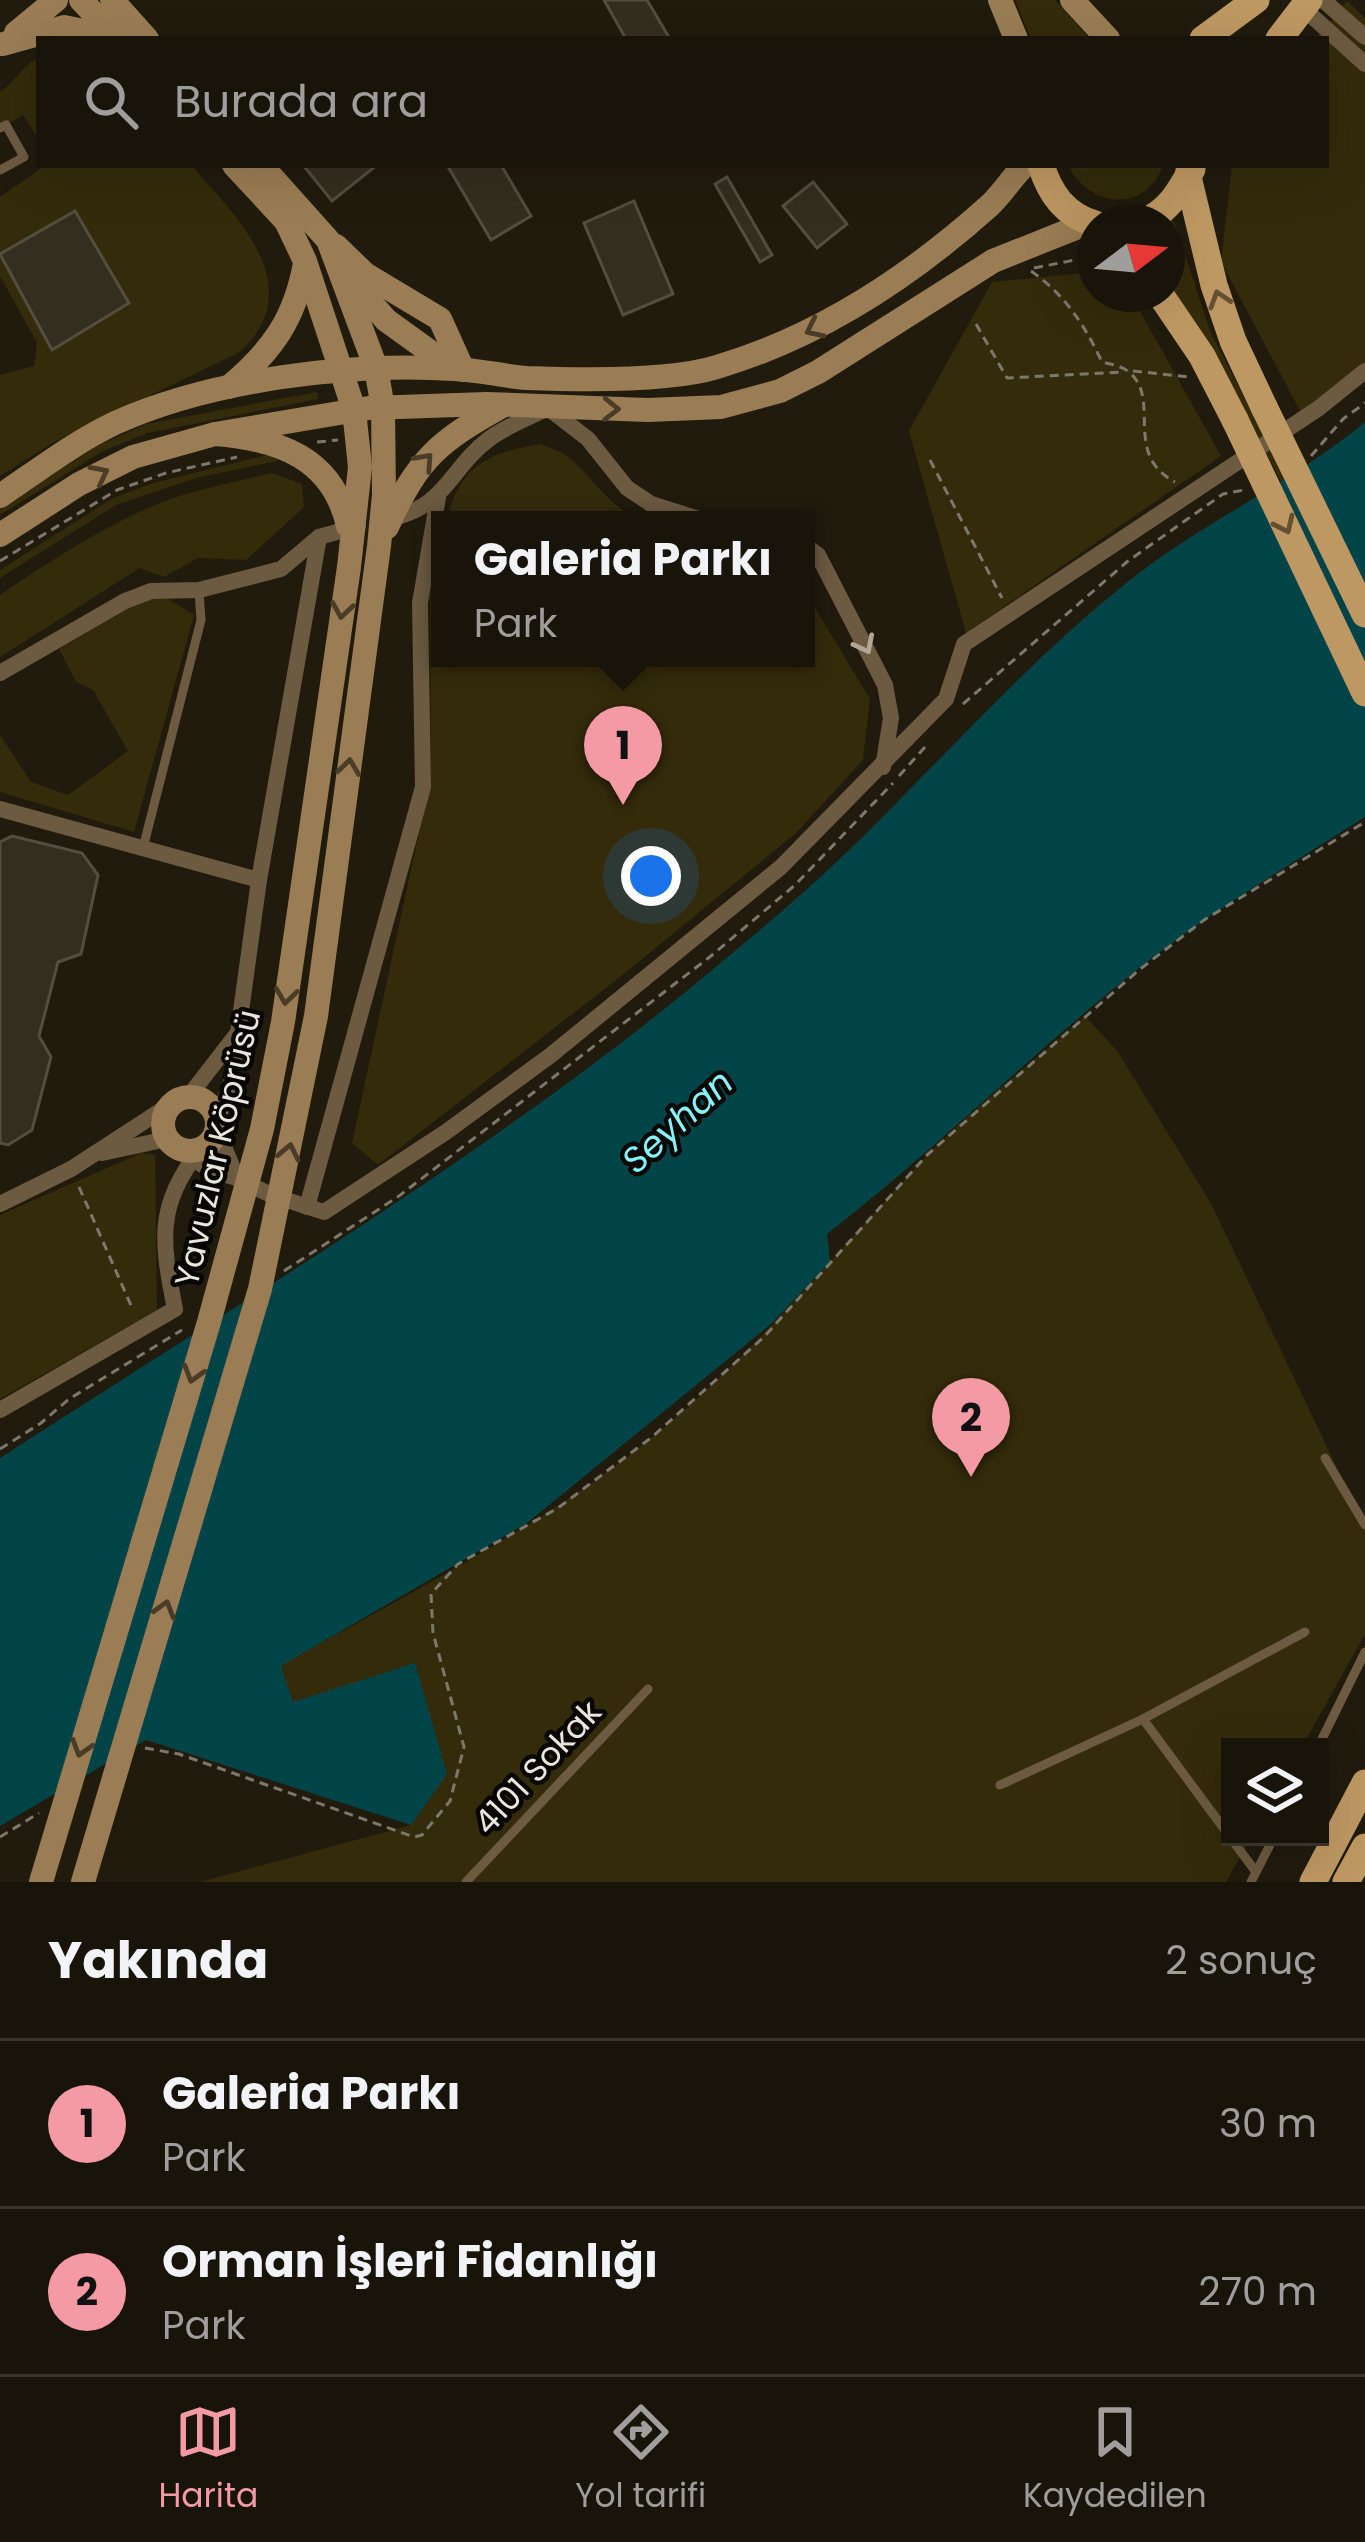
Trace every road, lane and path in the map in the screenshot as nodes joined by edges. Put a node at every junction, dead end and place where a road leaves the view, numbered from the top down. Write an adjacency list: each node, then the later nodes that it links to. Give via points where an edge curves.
1 (31, 0): 17 (main road)
2 (56, 0): 17 (main road)
3 (82, 0): 11 (main road)
4 (112, 0): 12 (main road)
5 (1000, 0): 13 (main road)
6 (1072, 0): 14 (main road)
7 (1252, 3): 15 (main road)
8 (1312, 3): 9 (street); 16 (main road); 18 (street)
9 (1364, 34): 18 (lane)
10 (107, 36): 17 (main road, via 64,27)
11 (115, 36)
12 (144, 36)
13 (1015, 36)
14 (1105, 36)
15 (1207, 36)
16 (1282, 36)
17 (1, 45)
18 (1349, 50): 19 (street)
19 (1365, 64)
20 (0, 128): 26 (lane, via 6,125 24,157)
21 (237, 168): 32 (main road, via 286,221)
22 (264, 168): 30 (main road)
23 (1022, 168): 37 (main road, one-way to 37, via 992,203 834,319 712,369 552,378)
24 (1042, 168): 28 (main road, via 1051,192)
25 (1190, 169): 27 (main road); 63 (main road, one-way to 25, bridge, via 1233,341)
26 (0, 170)
27 (1170, 204)
28 (1077, 216)
29 (1077, 229): 44 (main road, one-way to 29, via 721,407 780,391 993,261)
30 (328, 240): 33 (main road); 37 (main road, via 364,274 440,320)
31 (1077, 260): 38 (path, via 1028,269 1074,311 1102,362)
32 (305, 261): 36 (main road); 41 (main road, via 283,333)
33 (341, 268): 36 (main road); 37 (main road, via 386,320)
34 (1171, 312): 40 (main road)
35 (976, 324): 38 (path, via 1007,378)
36 (362, 369): 37 (main road); 41 (main road); 43 (main road)
37 (458, 369)
38 (1129, 371): 40 (path); 50 (path, via 1142,401 1149,459)
39 (1365, 371): 50 (street)
40 (1214, 380): 66 (main road, one-way to 66, bridge)
41 (229, 387): 51 (main road, via 110,425)
42 (504, 405): 43 (main road); 44 (main road); 59 (main road, one-way to 42, bridge, via 431,452)
43 (368, 408): 45 (main road); 46 (main road, Yavuzlar Köprüsü, bridge); 59 (main road, Yavuzlar Köprüsü, bridge, via 384,495)
44 (548, 408): 52 (street, via 491,437); 54 (street, via 588,439 627,488)
45 (215, 434): 55 (main road, one-way to 45, via 133,457); 58 (main road, bridge, via 255,437 320,470 338,492)
46 (357, 437): 47 (path); 58 (main road, Yavuzlar Köprüsü, bridge)
47 (302, 445)
48 (236, 458): 61 (path, via 117,490)
49 (930, 460): 64 (path)
50 (1193, 491): 64 (street)
51 (0, 496)
52 (438, 498): 53 (street); 56 (street, via 401,517)
53 (436, 511)
54 (673, 511)
55 (0, 535)
56 (320, 536): 62 (street, via 280,569); 71 (street)
57 (431, 539): 80 (street, via 420,603 423,787)
58 (351, 542): 100 (main road, Yavuzlar Köprüsü, one-way to 100, bridge, via 262,1129)
59 (379, 545): 101 (main road, Yavuzlar Köprüsü, one-way to 59, bridge, via 260,1289 316,1016)
60 (815, 553): 67 (street, one-way to 67, via 886,685 891,718)
61 (0, 561)
62 (199, 590): 65 (street, via 151,591 125,601); 70 (lane, via 201,620)
63 (1365, 614)
64 (1011, 616): 67 (street, via 964,644 946,699)
65 (0, 673)
66 (1365, 693)
67 (883, 767): 80 (street, via 781,867 551,1055 324,1212)
68 (0, 809): 70 (street)
69 (1365, 822): 90 (path, via 1138,970 927,1155 764,1337 652,1437 558,1508 458,1564 430,1594 464,1747 449,1801 422,1835 179,1754 148,1747)
70 (143, 848): 71 (street)
71 (260, 880): 72 (street)
72 (238, 1033): 73 (street); 74 (street, via 239,1058)
73 (180, 1100): 74 (main road, via 208,1103); 75 (main road, via 162,1121); 76 (street)
74 (217, 1125): 75 (main road, via 208,1146); 78 (street)
75 (185, 1150): 76 (street); 78 (street); 81 (street, via 163,1239 175,1309)
76 (95, 1155): 77 (street)
77 (71, 1169): 79 (street); 81 (path)
78 (237, 1178): 80 (street)
79 (0, 1204)
80 (308, 1207)
81 (141, 1328): 82 (street)
82 (0, 1410)
83 (1325, 1458): 84 (lane)
84 (1365, 1525)
85 (1305, 1632): 88 (lane)
86 (1365, 1652): 89 (lane)
87 (648, 1689): 102 (lane, 4101 Sokak)
88 (1143, 1719): 92 (lane); 94 (lane)
89 (1322, 1738)
90 (134, 1754)
91 (1365, 1783): 103 (main road)
92 (1000, 1785)
93 (48, 1807): 95 (path)
94 (1221, 1825)
95 (0, 1837)
96 (1235, 1846): 99 (lane)
97 (1270, 1846): 99 (lane)
98 (1365, 1846): 104 (main road)
99 (1254, 1877)
100 (40, 1882)
101 (83, 1882)
102 (466, 1882)
103 (1312, 1882)
104 (1346, 1882)

